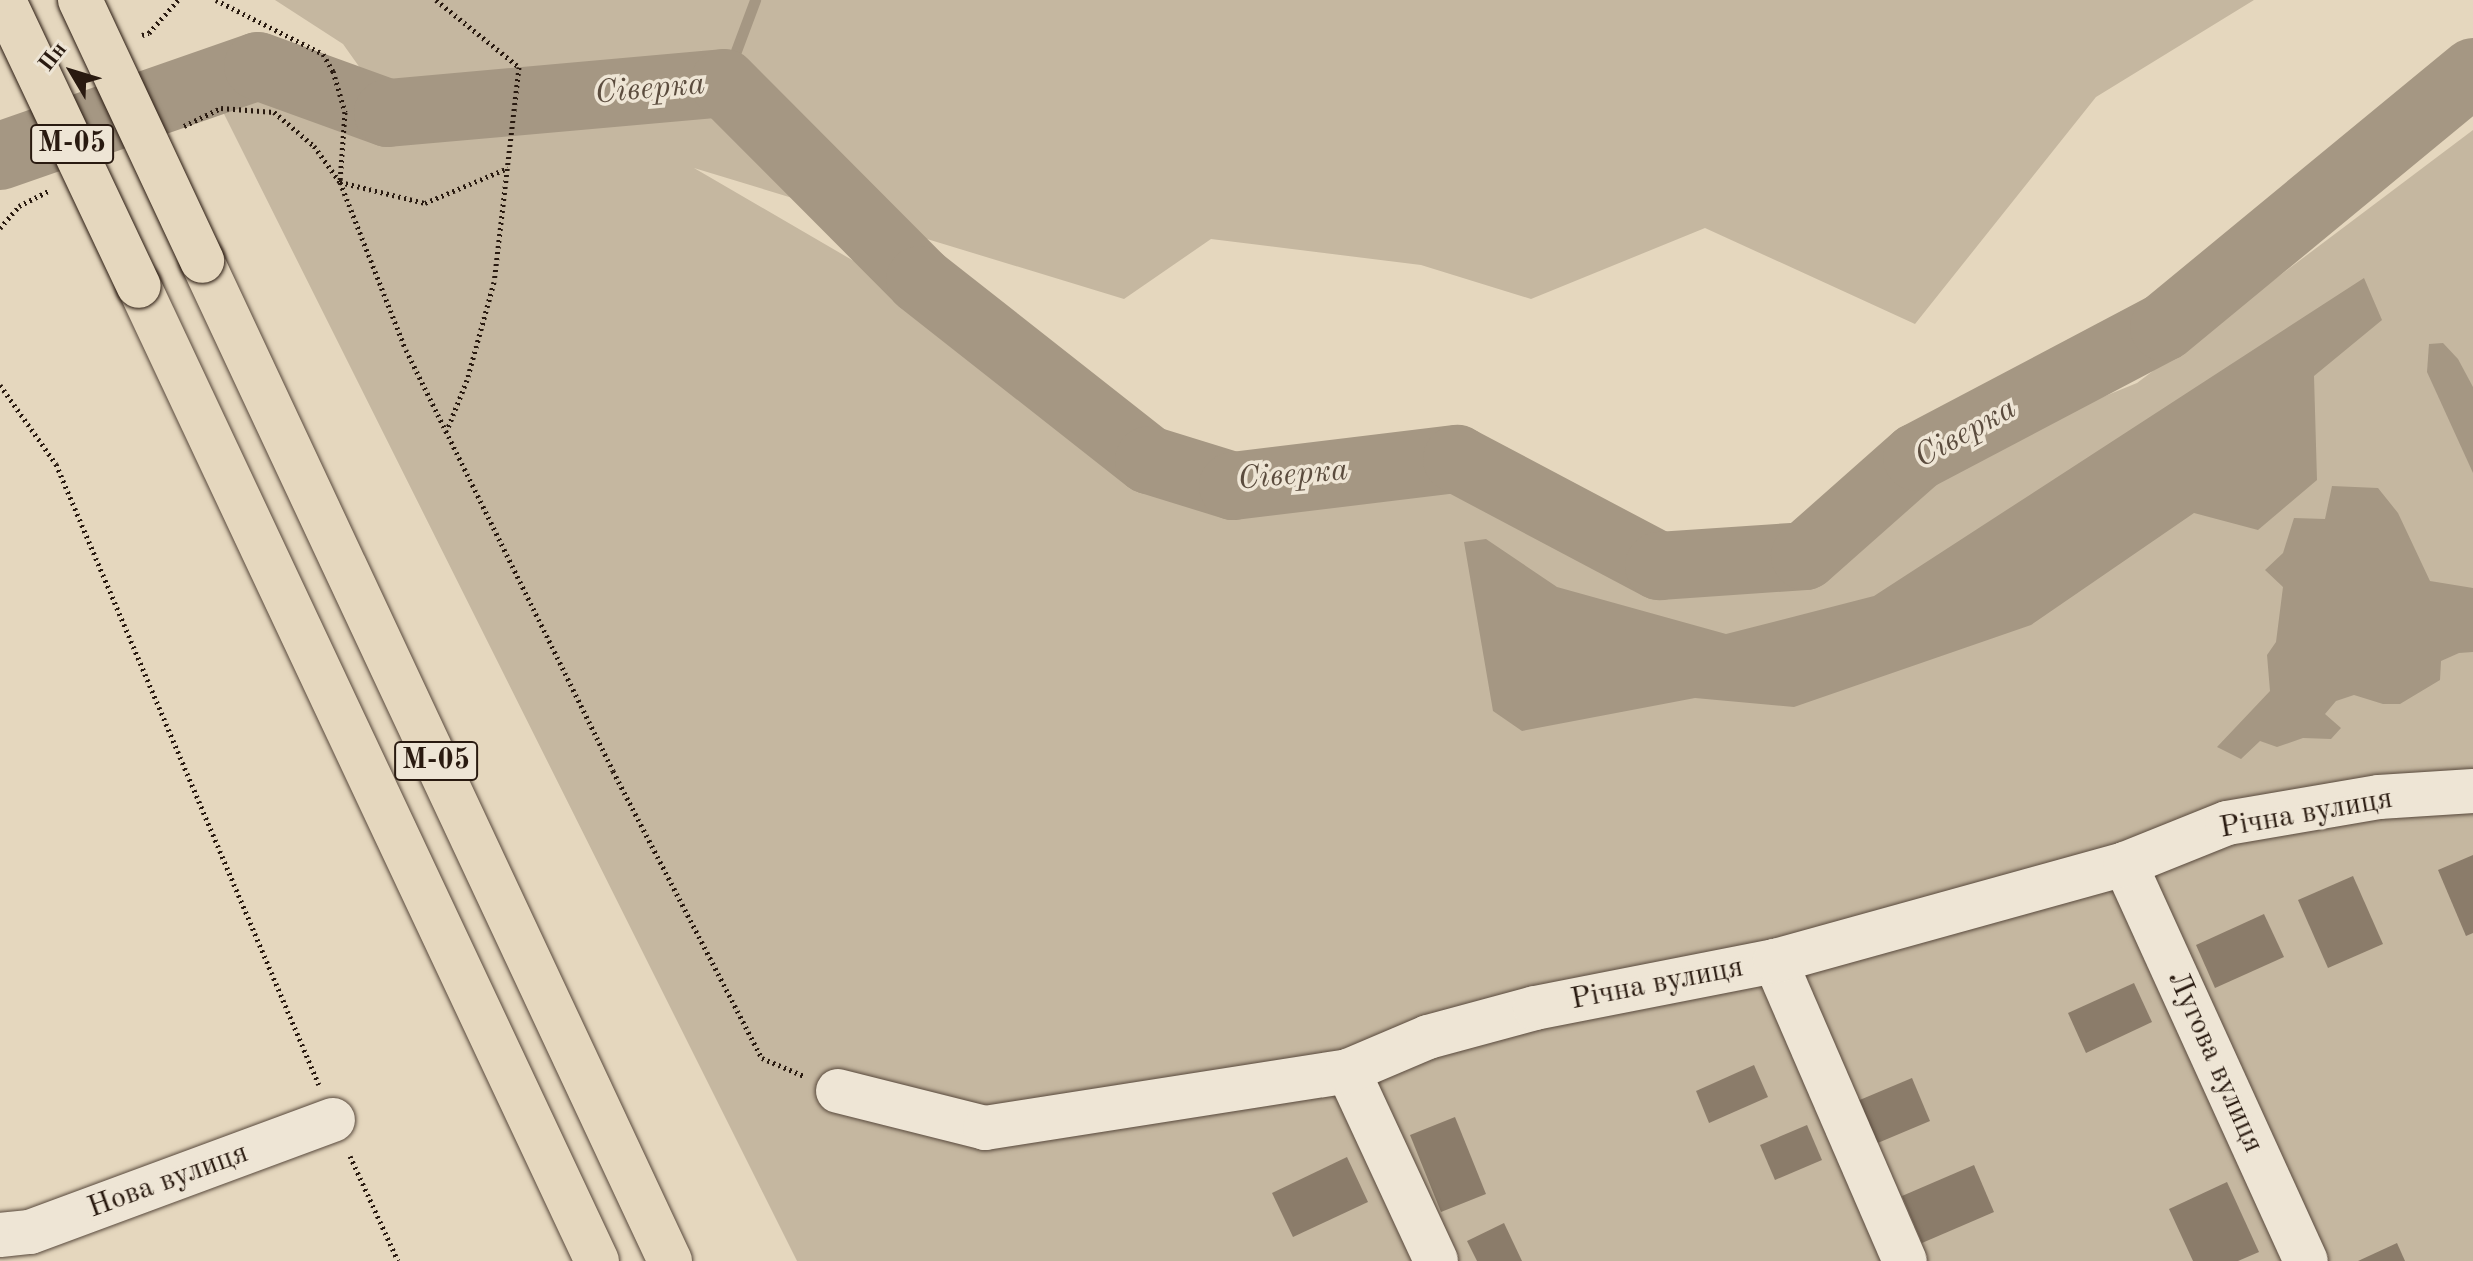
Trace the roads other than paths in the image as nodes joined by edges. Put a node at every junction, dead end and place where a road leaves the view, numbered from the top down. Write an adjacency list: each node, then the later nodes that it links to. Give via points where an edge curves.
1 (4, 0): 10 (highway, М-05, bridge)
2 (80, 0): 11 (highway, М-05, bridge)
3 (2473, 791): 4 (street, Річна вулиця, via 2379,797 2227,823)
4 (2125, 864): 5 (street, Річна вулиця); 14 (street, Лугова вулиця)
5 (1775, 961): 6 (street, Річна вулиця, via 1535,1008 1428,1037); 13 (street)
6 (1348, 1071): 7 (street, Річна вулиця, via 985,1128); 12 (street)
7 (838, 1091)
8 (333, 1120): 9 (street, Нова вулиця, via 30,1232)
9 (0, 1235)
10 (597, 1261)
11 (670, 1261)
12 (1436, 1261)
13 (1905, 1261)
14 (2306, 1261)

